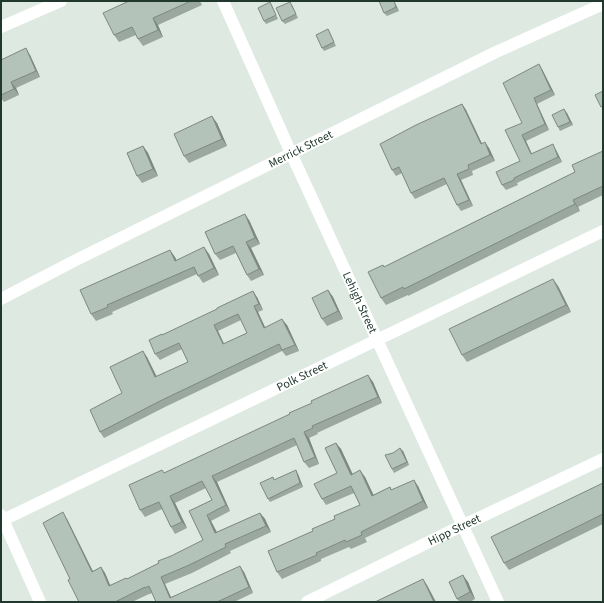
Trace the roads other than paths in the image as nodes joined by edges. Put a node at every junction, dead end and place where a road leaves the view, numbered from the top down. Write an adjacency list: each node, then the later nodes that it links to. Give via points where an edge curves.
1 (61, 1): 4 (street)
2 (223, 1): 5 (street, Lehigh Street)
3 (603, 4): 5 (street, Merrick Street, via 496,52)
4 (1, 27)
5 (291, 153): 7 (street, Merrick Street); 8 (street, Lehigh Street)
6 (603, 231): 8 (street, Polk Street)
7 (1, 300)
8 (377, 340): 10 (street, Polk Street); 11 (street, Lehigh Street)
9 (603, 459): 11 (street, Hipp Street)
10 (2, 519): 12 (street)
11 (462, 526): 13 (street, Hipp Street); 14 (street, Lehigh Street)
12 (40, 602)
13 (307, 602)
14 (498, 602)

